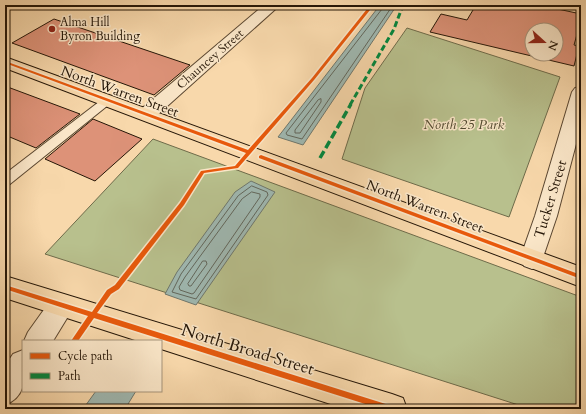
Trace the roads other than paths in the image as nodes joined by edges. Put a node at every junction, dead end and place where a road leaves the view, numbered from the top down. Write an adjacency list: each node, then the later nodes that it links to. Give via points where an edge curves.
1 (273, 5): 5 (street, Chauncey Street)
2 (5, 62): 4 (main road, North Warren Street)
3 (581, 92): 7 (street, Tucker Street)
4 (108, 100): 5 (main road, North Warren Street); 6 (lane)
5 (147, 114): 7 (main road, North Warren Street)
6 (5, 182)
7 (532, 259): 8 (main road, North Warren Street)
8 (581, 277)
9 (5, 287): 10 (main road, North Broad Street)
10 (62, 305): 11 (street); 14 (main road, North Broad Street)
11 (39, 340)
12 (22, 364): 13 (street)
13 (5, 390)
14 (392, 409)

